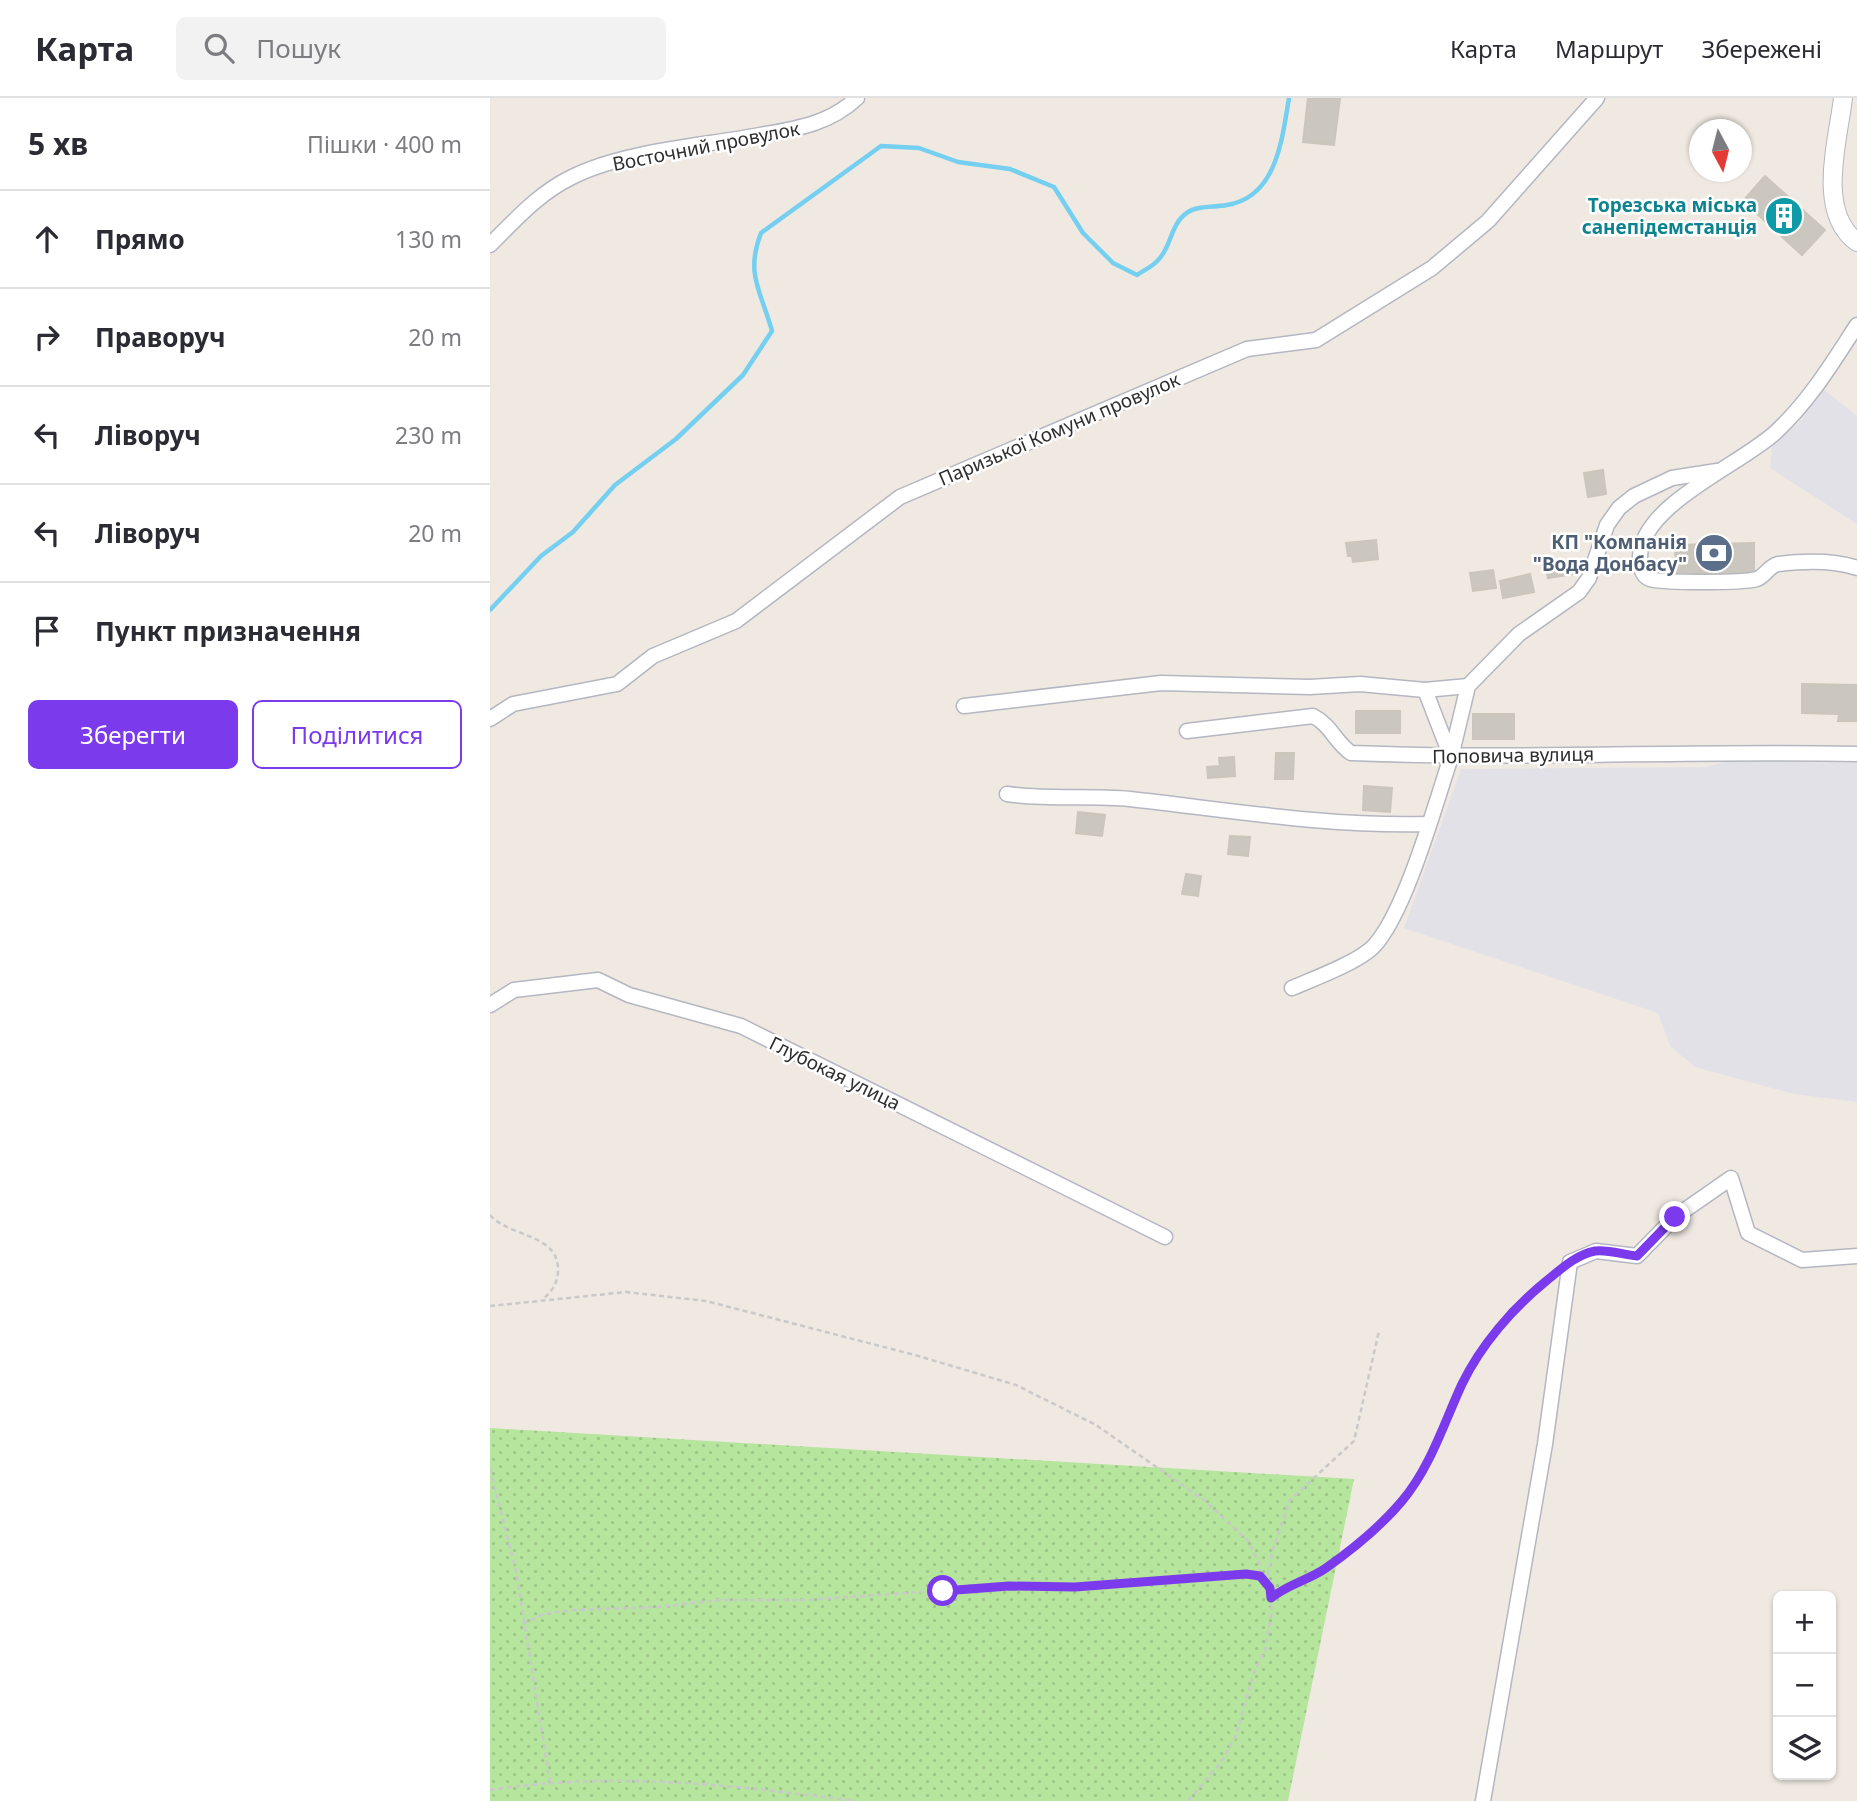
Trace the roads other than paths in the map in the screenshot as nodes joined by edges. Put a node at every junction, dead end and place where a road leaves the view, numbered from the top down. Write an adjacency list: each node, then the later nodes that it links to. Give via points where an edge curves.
1 (857, 98): 5 (street, Восточний провулок, via 844,111 810,126 627,159 573,176 535,199)
2 (1597, 98): 12 (street, Паризької Комуни провулок, via 1479,229 1432,268 1316,340 1247,349 900,497 736,621 653,656 617,684 513,704)
3 (1843, 98): 4 (street, via 1834,209 1847,234)
4 (1857, 242)
5 (490, 245)
6 (1857, 325): 7 (street, via 1815,389 1777,431)
7 (1722, 471): 8 (street, via 1657,520 1640,552 1643,573 1650,579 1757,579 1775,565 1842,563); 9 (street, via 1672,478 1634,496 1607,525 1589,578 1579,592 1519,634)
8 (1857, 568)
9 (1468, 686): 10 (street); 15 (street)
10 (1425, 690): 11 (street, via 1360,684 1161,684); 15 (street)
11 (964, 706)
12 (490, 719)
13 (1187, 731): 15 (street, Поповича вулиця, via 1313,716 1327,723 1338,744 1352,753)
14 (1857, 754): 15 (street, Поповича вулиця, via 1746,751)
15 (1451, 757): 17 (street)
16 (1006, 794): 17 (street, via 1095,796 1349,823)
17 (1429, 824): 18 (street, via 1397,905 1373,947)
18 (1292, 988)
19 (490, 1005): 20 (street, Глубокая улица, via 514,990 598,980 629,995 741,1026)
20 (1165, 1237)
21 (1857, 1256): 22 (street, via 1802,1260 1748,1233 1731,1178 1675,1217 1637,1256 1595,1251 1570,1262 1545,1444)
22 (1483, 1801)

